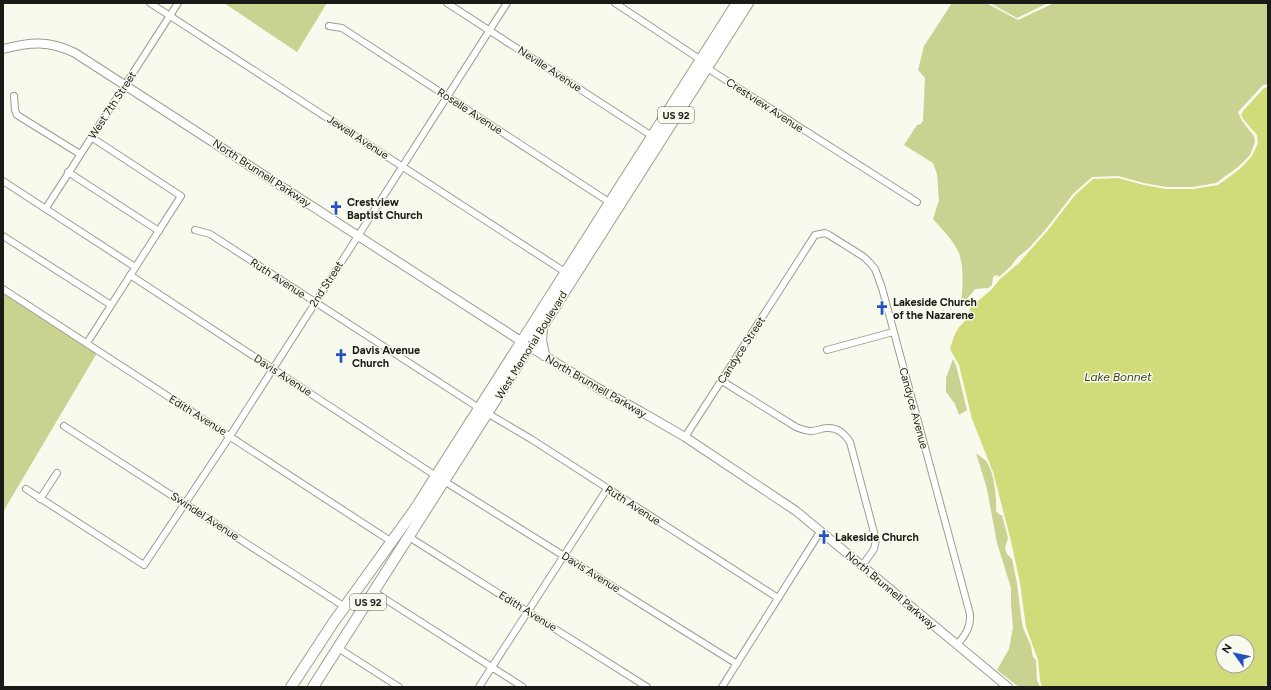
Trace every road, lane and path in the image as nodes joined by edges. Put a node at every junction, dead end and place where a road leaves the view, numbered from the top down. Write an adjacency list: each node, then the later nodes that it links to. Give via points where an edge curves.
1 (150, 3): 8 (street, Jewell Avenue)
2 (178, 3): 8 (street, West 7th Street)
3 (447, 3): 10 (street, Neville Avenue)
4 (507, 3): 10 (street, 2nd Street)
5 (615, 3): 12 (street, Crestview Avenue)
6 (737, 3): 12 (main road, West Memorial Boulevard / US 92)
7 (748, 3): 12 (main road, West Memorial Boulevard / US 92)
8 (170, 16): 13 (street, West 7th Street); 19 (street, Jewell Avenue)
9 (329, 26): 15 (street, Roselle Avenue, via 342,28)
10 (490, 30): 15 (street, 2nd Street); 16 (street, Neville Avenue)
11 (3, 49): 13 (street, North Brunnell Parkway, via 25,44 54,44 75,53)
12 (704, 64): 16 (main road, West Memorial Boulevard / US 92); 22 (street, Crestview Avenue); 23 (main road, West Memorial Boulevard / US 92)
13 (124, 85): 17 (street, West 7th Street); 28 (street, North Brunnell Parkway)
14 (14, 96): 18 (street, via 17,115)
15 (447, 96): 19 (street, 2nd Street); 23 (street, Roselle Avenue)
16 (652, 136): 23 (main road, West Memorial Boulevard / US 92, via 621,184)
17 (91, 137): 18 (street, West 7th Street); 26 (street, via 181,196)
18 (80, 154): 20 (street, West 7th Street)
19 (402, 166): 28 (street, 2nd Street); 31 (street, Jewell Avenue)
20 (68, 172): 24 (street, West 7th Street); 26 (street)
21 (3, 181): 24 (street)
22 (918, 202)
23 (613, 205): 31 (main road, West Memorial Boulevard / US 92); 36 (main road, West Memorial Boulevard / US 92, via 605,228)
24 (46, 208): 30 (street)
25 (195, 230): 34 (street, Ruth Avenue, via 210,234)
26 (159, 231): 30 (street)
27 (3, 236): 35 (street)
28 (357, 236): 34 (street, 2nd Street); 38 (street, North Brunnell Parkway)
29 (797, 262): 37 (street, Candyce Avenue, via 812,238 820,233 829,235 864,257 875,269); 44 (street, Candyce Street)
30 (135, 267): 32 (street)
31 (566, 272): 38 (main road, West Memorial Boulevard / US 92)
32 (130, 275): 35 (street); 43 (street, Davis Avenue)
33 (3, 288): 39 (street, Edith Avenue)
34 (315, 302): 43 (street, 2nd Street); 45 (street, Ruth Avenue)
35 (111, 305): 39 (street)
36 (543, 326): 40 (main road, West Memorial Boulevard / US 92); 42 (main road, via 541,340)
37 (893, 332): 41 (street); 64 (street, Candyce Avenue, via 970,614 969,630)
38 (522, 341): 40 (street, North Brunnell Parkway); 45 (main road, West Memorial Boulevard / US 92)
39 (87, 343): 47 (street, Edith Avenue)
40 (530, 347): 42 (street, North Brunnell Parkway); 45 (main road, West Memorial Boulevard / US 92)
41 (827, 350)
42 (544, 355): 48 (street, North Brunnell Parkway)
43 (273, 369): 47 (street, 2nd Street); 50 (street, Davis Avenue)
44 (722, 380): 48 (street, Candyce Street); 59 (street, via 802,430 835,428 847,437 876,540 874,549)
45 (483, 410): 50 (main road, West Memorial Boulevard / US 92); 50 (main road, West Memorial Boulevard / US 92, via 445,462); 52 (street, Ruth Avenue)
46 (64, 426): 54 (street, Swindel Avenue)
47 (230, 436): 54 (street, 2nd Street); 57 (street, Edith Avenue)
48 (685, 437): 55 (street, North Brunnell Parkway, via 796,511)
49 (57, 474): 53 (street)
50 (440, 478): 56 (main road, West Memorial Boulevard / US 92, via 435,496); 57 (main road, West Memorial Boulevard / US 92); 58 (street, Davis Avenue)
51 (26, 489): 53 (street)
52 (607, 489): 58 (street); 61 (street, Ruth Avenue)
53 (40, 499): 54 (street, 2nd Street, via 144,565)
54 (185, 503): 62 (street, Swindel Avenue)
55 (820, 532): 59 (street, North Brunnell Parkway); 61 (street)
56 (409, 536): 60 (main road, West Memorial Boulevard / US 92); 63 (street, Edith Avenue)
57 (392, 542): 62 (main road, US 92)
58 (564, 555): 63 (street); 66 (street, Davis Avenue)
59 (862, 566): 64 (street, North Brunnell Parkway)
60 (374, 592): 65 (main road, West Memorial Boulevard / US 92); 67 (street)
61 (778, 598): 66 (street)
62 (345, 607): 68 (main road, US 92)
63 (529, 612): 67 (street); 73 (street, Edith Avenue)
64 (957, 645): 75 (street, North Brunnell Parkway)
65 (338, 648): 69 (main road, West Memorial Boulevard / US 92); 70 (street)
66 (737, 664): 74 (street)
67 (492, 667): 71 (street); 72 (street)
68 (291, 687)
69 (313, 687)
70 (400, 687)
71 (479, 687)
72 (523, 687)
73 (647, 687)
74 (722, 687)
75 (1008, 687)

